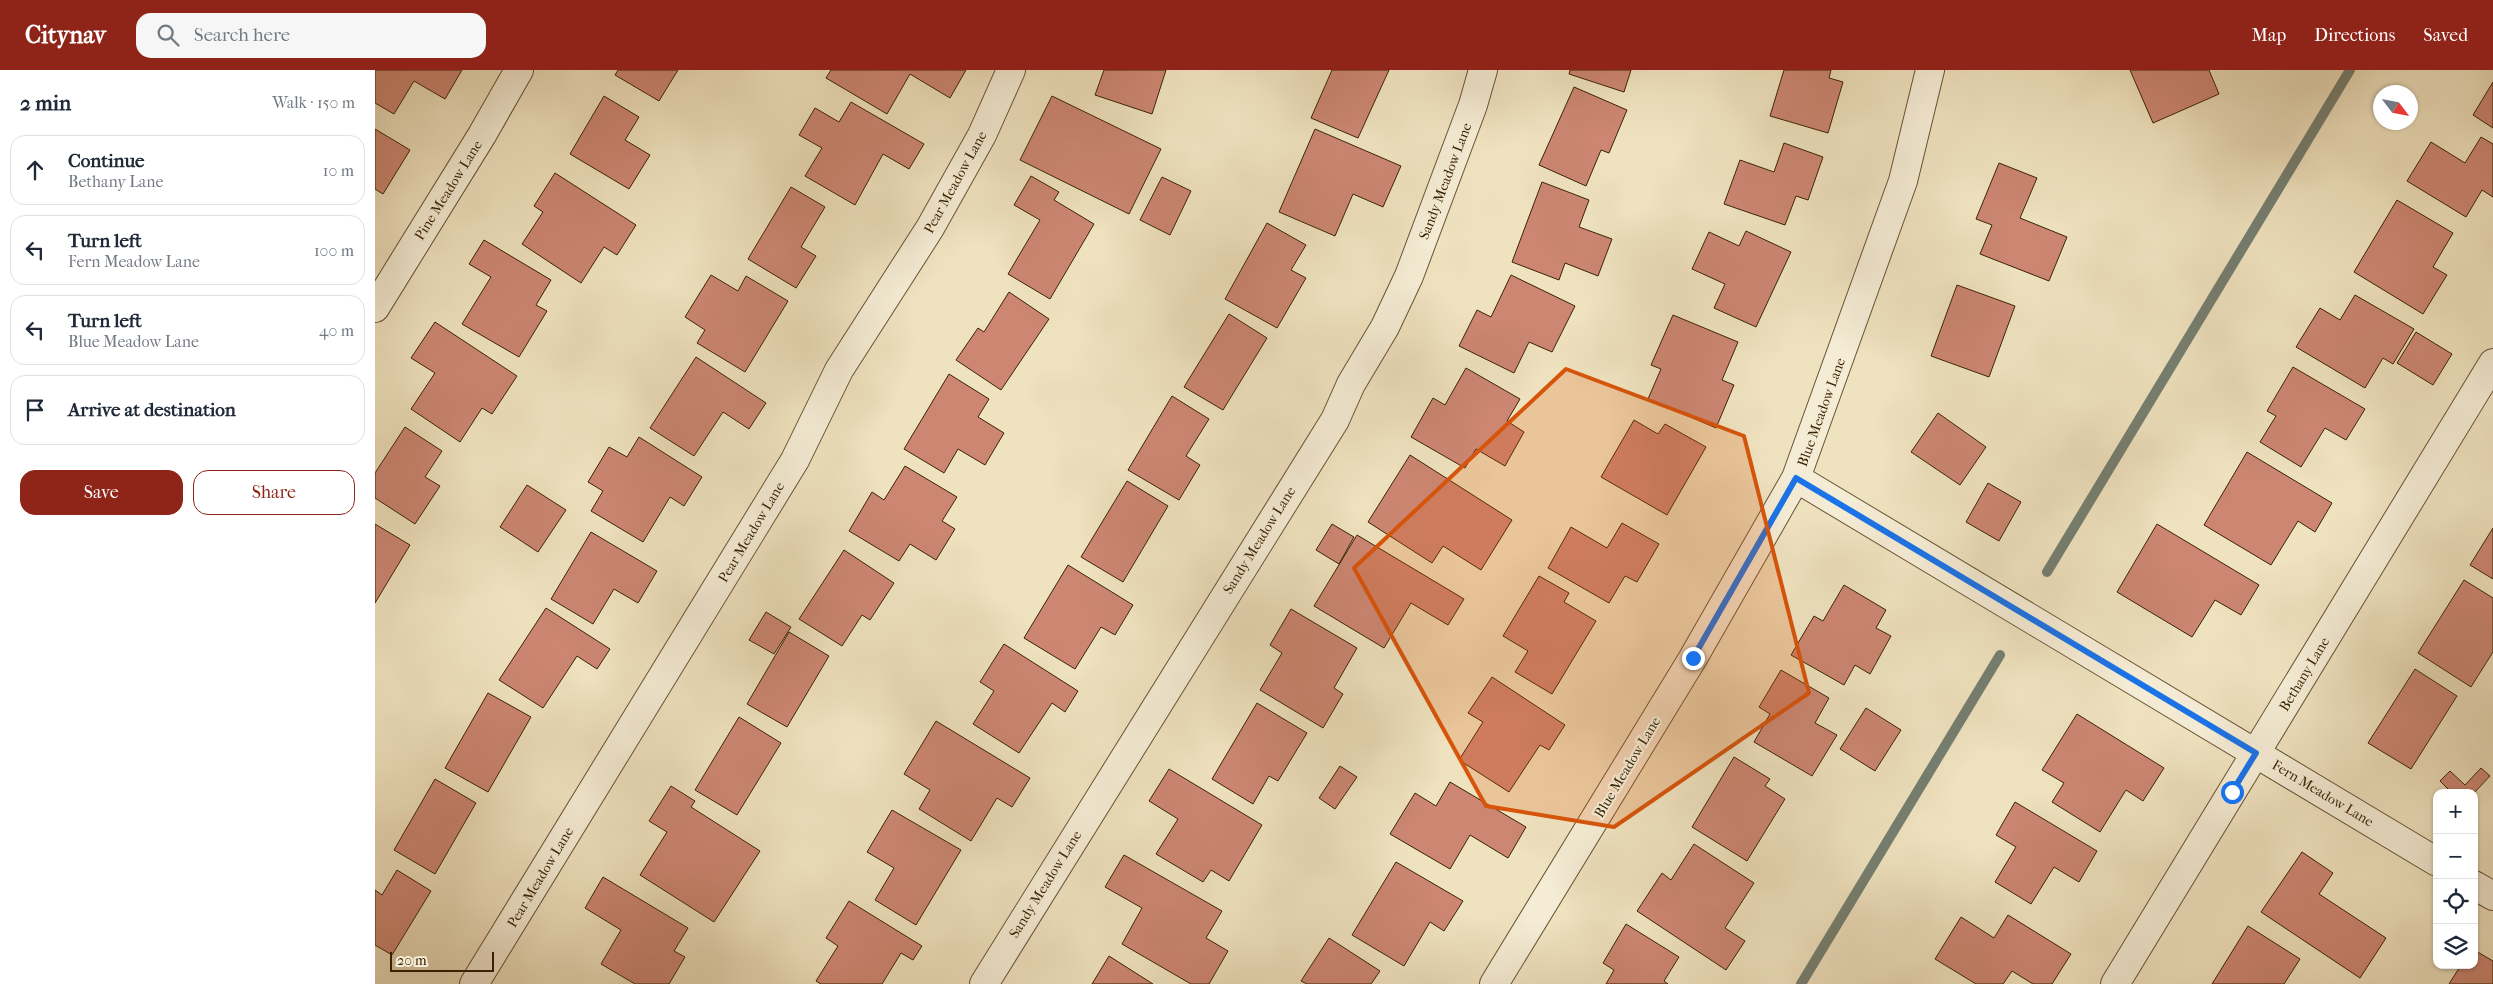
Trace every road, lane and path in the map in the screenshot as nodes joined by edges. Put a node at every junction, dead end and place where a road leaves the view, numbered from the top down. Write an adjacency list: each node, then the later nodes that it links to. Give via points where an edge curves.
1 (519, 70): 5 (street, Pine Meadow Lane)
2 (1011, 70): 12 (street, Pear Meadow Lane, via 982,135 935,220 839,370 795,460)
3 (1483, 70): 13 (street, Sandy Meadow Lane, via 1473,106 1409,276 1335,420)
4 (1930, 70): 7 (street, Blue Meadow Lane, via 1903,181)
5 (375, 308)
6 (2493, 363): 8 (street, Bethany Lane)
7 (1796, 478): 8 (street, Fern Meadow Lane); 14 (street, Blue Meadow Lane, via 1693,658)
8 (2256, 753): 9 (street, Fern Meadow Lane); 15 (street, Bethany Lane)
9 (2433, 860)
10 (2478, 887): 11 (street)
11 (2493, 896)
12 (474, 984)
13 (984, 984)
14 (1494, 984)
15 (2115, 984)

